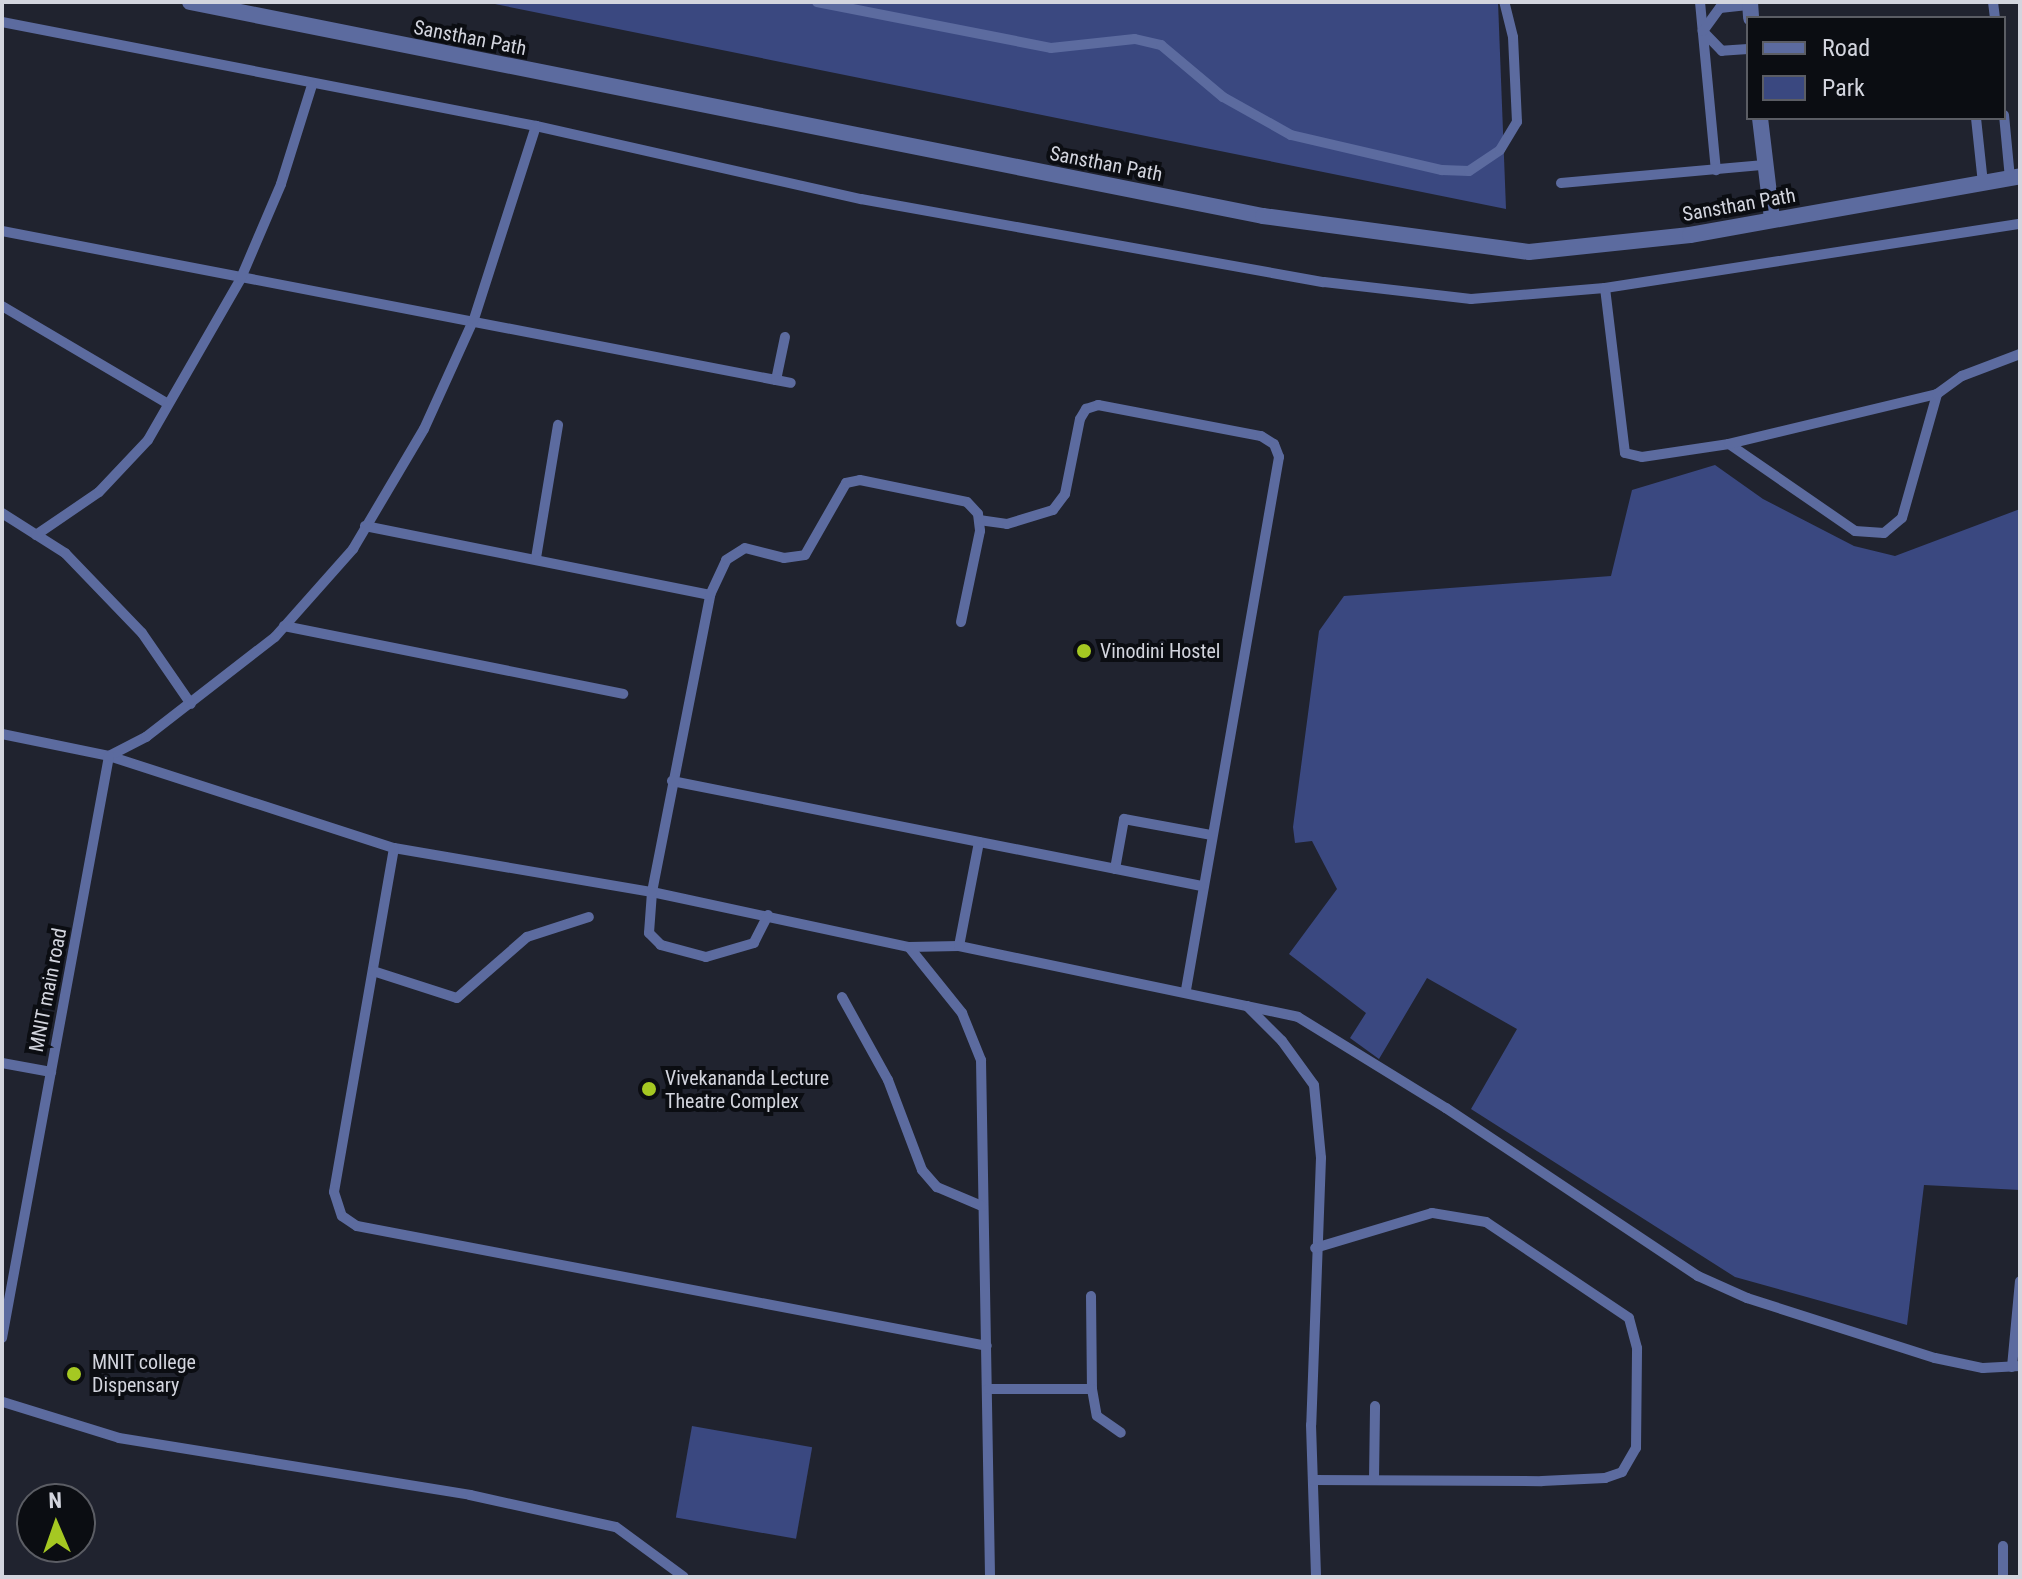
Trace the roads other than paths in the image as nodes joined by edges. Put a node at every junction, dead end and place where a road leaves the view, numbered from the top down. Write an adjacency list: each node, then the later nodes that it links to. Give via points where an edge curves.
1 (190, 2): 19 (street, Sansthan Path, via 1247,213 1409,238 1529,252 1690,235)
2 (817, 2): 3 (lane, via 1051,48 1135,39 1161,45 1223,97 1291,135 1442,170 1469,171 1500,150 1517,122 1513,37)
3 (1504, 2)
4 (1700, 2): 7 (lane)
5 (1751, 8): 7 (lane, via 1720,8)
6 (2, 22): 9 (lane)
7 (1703, 31): 8 (lane, via 1722,51); 15 (lane)
8 (1746, 49)
9 (312, 85): 13 (lane); 22 (lane, via 281,184)
10 (1760, 120): 14 (street)
11 (1976, 120): 18 (lane)
12 (2005, 120): 16 (lane)
13 (536, 126): 23 (lane, via 861,199 1324,282 1471,299); 25 (lane)
14 (1764, 165): 15 (lane); 19 (street)
15 (1716, 170): 17 (lane)
16 (2015, 177): 18 (street, Sansthan Path)
17 (1561, 183)
18 (1983, 183): 19 (street, Sansthan Path)
19 (1772, 218)
20 (2020, 224): 23 (lane)
21 (2, 231): 22 (lane)
22 (241, 278): 25 (lane); 31 (lane)
23 (1605, 288): 33 (lane, via 1625,453 1642,457)
24 (2, 306): 31 (lane)
25 (474, 319): 28 (lane); 36 (lane, via 424,429)
26 (785, 337): 28 (lane)
27 (2020, 354): 30 (lane, via 1962,376)
28 (776, 380): 29 (lane)
29 (791, 383)
30 (1937, 394): 33 (lane); 33 (lane, via 1902,518 1884,533 1855,531)
31 (167, 403): 37 (lane, via 148,440 99,492)
32 (558, 425): 38 (lane)
33 (1729, 444)
34 (2, 513): 37 (lane)
35 (979, 520): 39 (lane, via 967,502 860,480 846,483 805,555 784,558 745,548 734,552); 40 (lane); 47 (lane, via 1007,524 1053,510 1065,494 1080,419 1086,409 1098,405 1261,436 1274,444 1279,457)
36 (365, 526): 38 (lane); 41 (lane, via 353,549)
37 (36, 535): 43 (lane, via 65,553 142,633)
38 (536, 558): 39 (lane)
39 (710, 595): 46 (lane)
40 (961, 622)
41 (284, 626): 42 (lane); 43 (lane)
42 (623, 694)
43 (191, 704): 45 (lane)
44 (2, 734): 45 (lane)
45 (109, 756): 49 (lane); 62 (lane, MNIT main road)
46 (672, 781): 48 (lane); 52 (lane)
47 (1211, 835): 50 (lane, via 1124,819); 51 (lane)
48 (979, 842): 50 (lane); 55 (lane)
49 (394, 848): 52 (lane); 57 (lane)
50 (1115, 869): 51 (lane)
51 (1202, 886): 58 (lane)
52 (652, 892): 53 (lane); 53 (lane, via 649,933 661,945 706,957 754,943)
53 (768, 915): 56 (lane)
54 (589, 917): 57 (lane, via 527,937 457,998)
55 (959, 946): 56 (lane); 58 (lane)
56 (909, 947): 63 (lane, via 962,1013 981,1060)
57 (373, 971): 68 (lane, via 334,1192 342,1216 357,1226)
58 (1186, 990): 60 (lane)
59 (842, 997): 63 (lane, via 888,1080 922,1170 937,1187)
60 (1245, 1004): 64 (lane, via 1282,1041 1314,1085 1321,1158); 69 (lane, via 1298,1017 1446,1108 1698,1276 1747,1298 1935,1358 1983,1368)
61 (2, 1063): 62 (lane)
62 (51, 1072): 67 (lane, MNIT main road)
63 (982, 1206): 68 (lane)
64 (1315, 1248): 76 (lane); 77 (lane, via 1432,1213 1486,1222 1611,1303 1636,1331 1636,1448 1622,1472 1605,1478 1542,1481)
65 (2020, 1281): 69 (lane)
66 (1091, 1296): 71 (lane)
67 (2, 1338)
68 (987, 1346): 70 (lane)
69 (2016, 1366)
70 (988, 1389): 71 (lane); 80 (lane)
71 (1092, 1389): 75 (lane, via 1097,1416)
72 (2, 1390): 73 (lane)
73 (3, 1403): 79 (lane, via 119,1438 470,1495 616,1527)
74 (1375, 1406): 77 (lane)
75 (1121, 1433)
76 (1313, 1480): 77 (lane); 81 (lane)
77 (1374, 1480)
78 (2003, 1546): 82 (lane)
79 (684, 1577)
80 (990, 1577)
81 (1316, 1577)
82 (2003, 1577)

